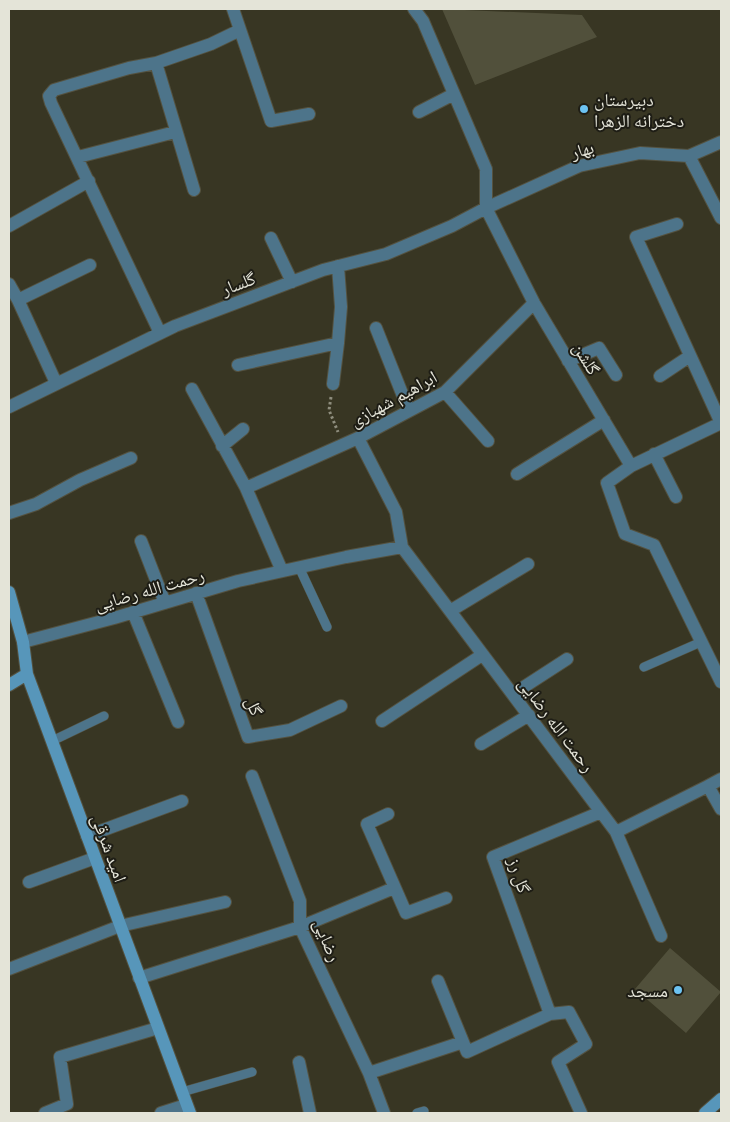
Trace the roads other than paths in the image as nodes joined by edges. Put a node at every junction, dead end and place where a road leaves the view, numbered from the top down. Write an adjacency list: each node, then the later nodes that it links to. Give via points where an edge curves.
1 (233, 9): 5 (street)
2 (414, 9): 4 (street, گلشن)
3 (428, 9): 4 (street)
4 (423, 21): 7 (street, گلشن)
5 (240, 30): 6 (street); 9 (street, via 271,122)
6 (156, 63): 10 (street); 13 (street, via 54,90 49,96)
7 (454, 94): 8 (street); 16 (street, گلشن, via 486,169)
8 (419, 112)
9 (309, 114)
10 (175, 132): 13 (street); 15 (street)
11 (721, 142): 12 (street, بهار)
12 (689, 156): 16 (street, بهار, via 640,153 579,166); 17 (street)
13 (78, 157): 14 (street)
14 (89, 181): 19 (street); 28 (street)
15 (194, 190)
16 (486, 208): 22 (street, گلسار, via 386,254); 26 (street, گلشن)
17 (721, 218)
18 (677, 224): 30 (street, via 636,237)
19 (9, 226)
20 (271, 238): 23 (street)
21 (90, 265): 25 (street)
22 (338, 266): 23 (street, گلسار); 29 (street, via 341,307)
23 (292, 282): 28 (street, گلسار)
24 (9, 284): 25 (street)
25 (18, 300): 35 (street)
26 (534, 303): 31 (street, گلشن); 38 (street, ابراهیم شهبازی)
27 (376, 328): 40 (street)
28 (160, 333): 35 (street, گلسار)
29 (338, 343): 32 (street); 36 (street)
30 (690, 356): 34 (street); 42 (street)
31 (568, 361): 33 (street, via 598,348); 41 (street, گلشن)
32 (238, 365)
33 (616, 375)
34 (660, 376)
35 (56, 383): 39 (street, گلسار)
36 (333, 384)
37 (192, 389): 46 (street)
38 (445, 392): 40 (street, ابراهیم شهبازی); 45 (street)
39 (9, 407)
40 (409, 411): 44 (street, ابراهیم شهبازی)
41 (604, 420): 49 (street, گلشن); 50 (street)
42 (721, 423): 47 (street)
43 (243, 429): 46 (street)
44 (358, 438): 51 (street, ابراهیم شهبازی); 55 (street, رحمت الله رضایی, via 396,512)
45 (488, 441)
46 (222, 446): 51 (street)
47 (654, 454): 49 (street); 52 (street)
48 (132, 458): 53 (street, via 80,480 36,504)
49 (631, 466): 66 (street, via 607,483 625,534 654,545)
50 (517, 474)
51 (246, 488): 58 (street)
52 (676, 497)
53 (9, 513)
54 (141, 541): 61 (street)
55 (402, 547): 57 (street, رحمت الله رضایی); 62 (street, رحمت الله رضایی)
56 (528, 564): 62 (street)
57 (299, 567): 58 (street, رحمت الله رضایی); 64 (lane)
58 (282, 571): 60 (street, رحمت الله رضایی)
59 (9, 592): 65 (street, امید شرقی)
60 (196, 593): 61 (street, رحمت الله رضایی); 74 (street, گل, via 248,737 290,730)
61 (165, 602): 63 (street, رحمت الله رضایی)
62 (450, 611): 67 (street, رحمت الله رضایی)
63 (133, 612): 65 (street, رحمت الله رضایی); 78 (street)
64 (327, 627)
65 (23, 642): 70 (street, امید شرقی)
66 (701, 642): 69 (lane); 71 (street)
67 (482, 654): 73 (street, رحمت الله رضایی); 77 (street)
68 (567, 659): 73 (street)
69 (644, 667)
70 (28, 674): 72 (street); 79 (street, امید شرقی)
71 (721, 682)
72 (9, 685)
73 (513, 694): 75 (street, رحمت الله رضایی)
74 (341, 706)
75 (529, 715): 80 (street); 86 (street, رحمت الله رضایی)
76 (104, 716): 79 (lane)
77 (382, 721)
78 (178, 722)
79 (52, 740): 89 (street, امید شرقی)
80 (481, 744)
81 (252, 776): 96 (street, رضایی, via 300,902)
82 (721, 779): 83 (street)
83 (708, 786): 85 (street); 88 (street)
84 (182, 801): 89 (street)
85 (721, 809)
86 (601, 812): 88 (street, رحمت الله رضایی); 101 (street, گل رز, via 493,857)
87 (388, 814): 92 (street, via 367,824)
88 (616, 832): 97 (street, رحمت الله رضایی)
89 (87, 836): 90 (street, امید شرقی)
90 (95, 858): 91 (street); 95 (street, امید شرقی)
91 (28, 882)
92 (394, 888): 93 (street, via 406,913); 96 (street)
93 (446, 898)
94 (225, 902): 95 (street)
95 (120, 926): 98 (street); 99 (street, امید شرقی)
96 (300, 927): 99 (street); 106 (street, رضایی)
97 (661, 936)
98 (9, 969)
99 (139, 978): 102 (street, امید شرقی)
100 (438, 981): 103 (street)
101 (550, 1014): 103 (street, via 467,1052); 114 (street, via 569,1012 586,1044 558,1062)
102 (158, 1028): 107 (street, امید شرقی); 110 (street, via 60,1058 67,1104)
103 (463, 1042): 106 (street)
104 (299, 1062): 112 (street)
105 (252, 1072): 107 (lane)
106 (369, 1073): 113 (street, رضایی)
107 (182, 1092): 109 (street, امید شرقی)
108 (721, 1099): 115 (street)
109 (188, 1109): 111 (street)
110 (45, 1113)
111 (161, 1113)
112 (310, 1113)
113 (384, 1113)
114 (581, 1113)
115 (705, 1113)

